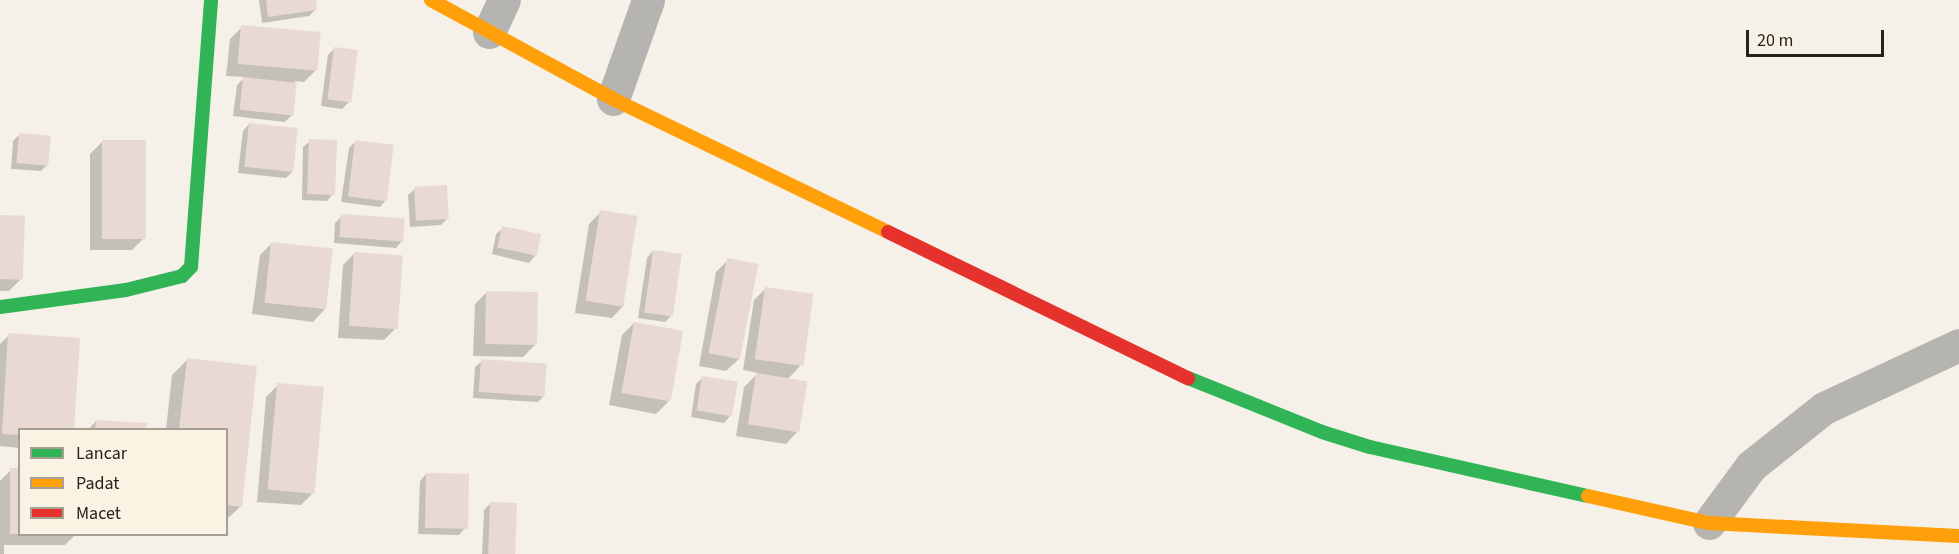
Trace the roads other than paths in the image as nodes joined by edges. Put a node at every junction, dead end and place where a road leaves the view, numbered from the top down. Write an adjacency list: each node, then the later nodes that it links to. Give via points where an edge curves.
1 (211, 0): 7 (street, via 191,267 182,276 126,290)
2 (431, 0): 5 (street)
3 (504, 0): 5 (street)
4 (648, 0): 6 (street)
5 (489, 32): 6 (street)
6 (613, 99): 9 (street, via 1209,388 1322,432 1370,447)
7 (0, 307)
8 (1959, 345): 9 (street, via 1824,408 1751,466)
9 (1709, 523): 10 (street)
10 (1959, 536)

